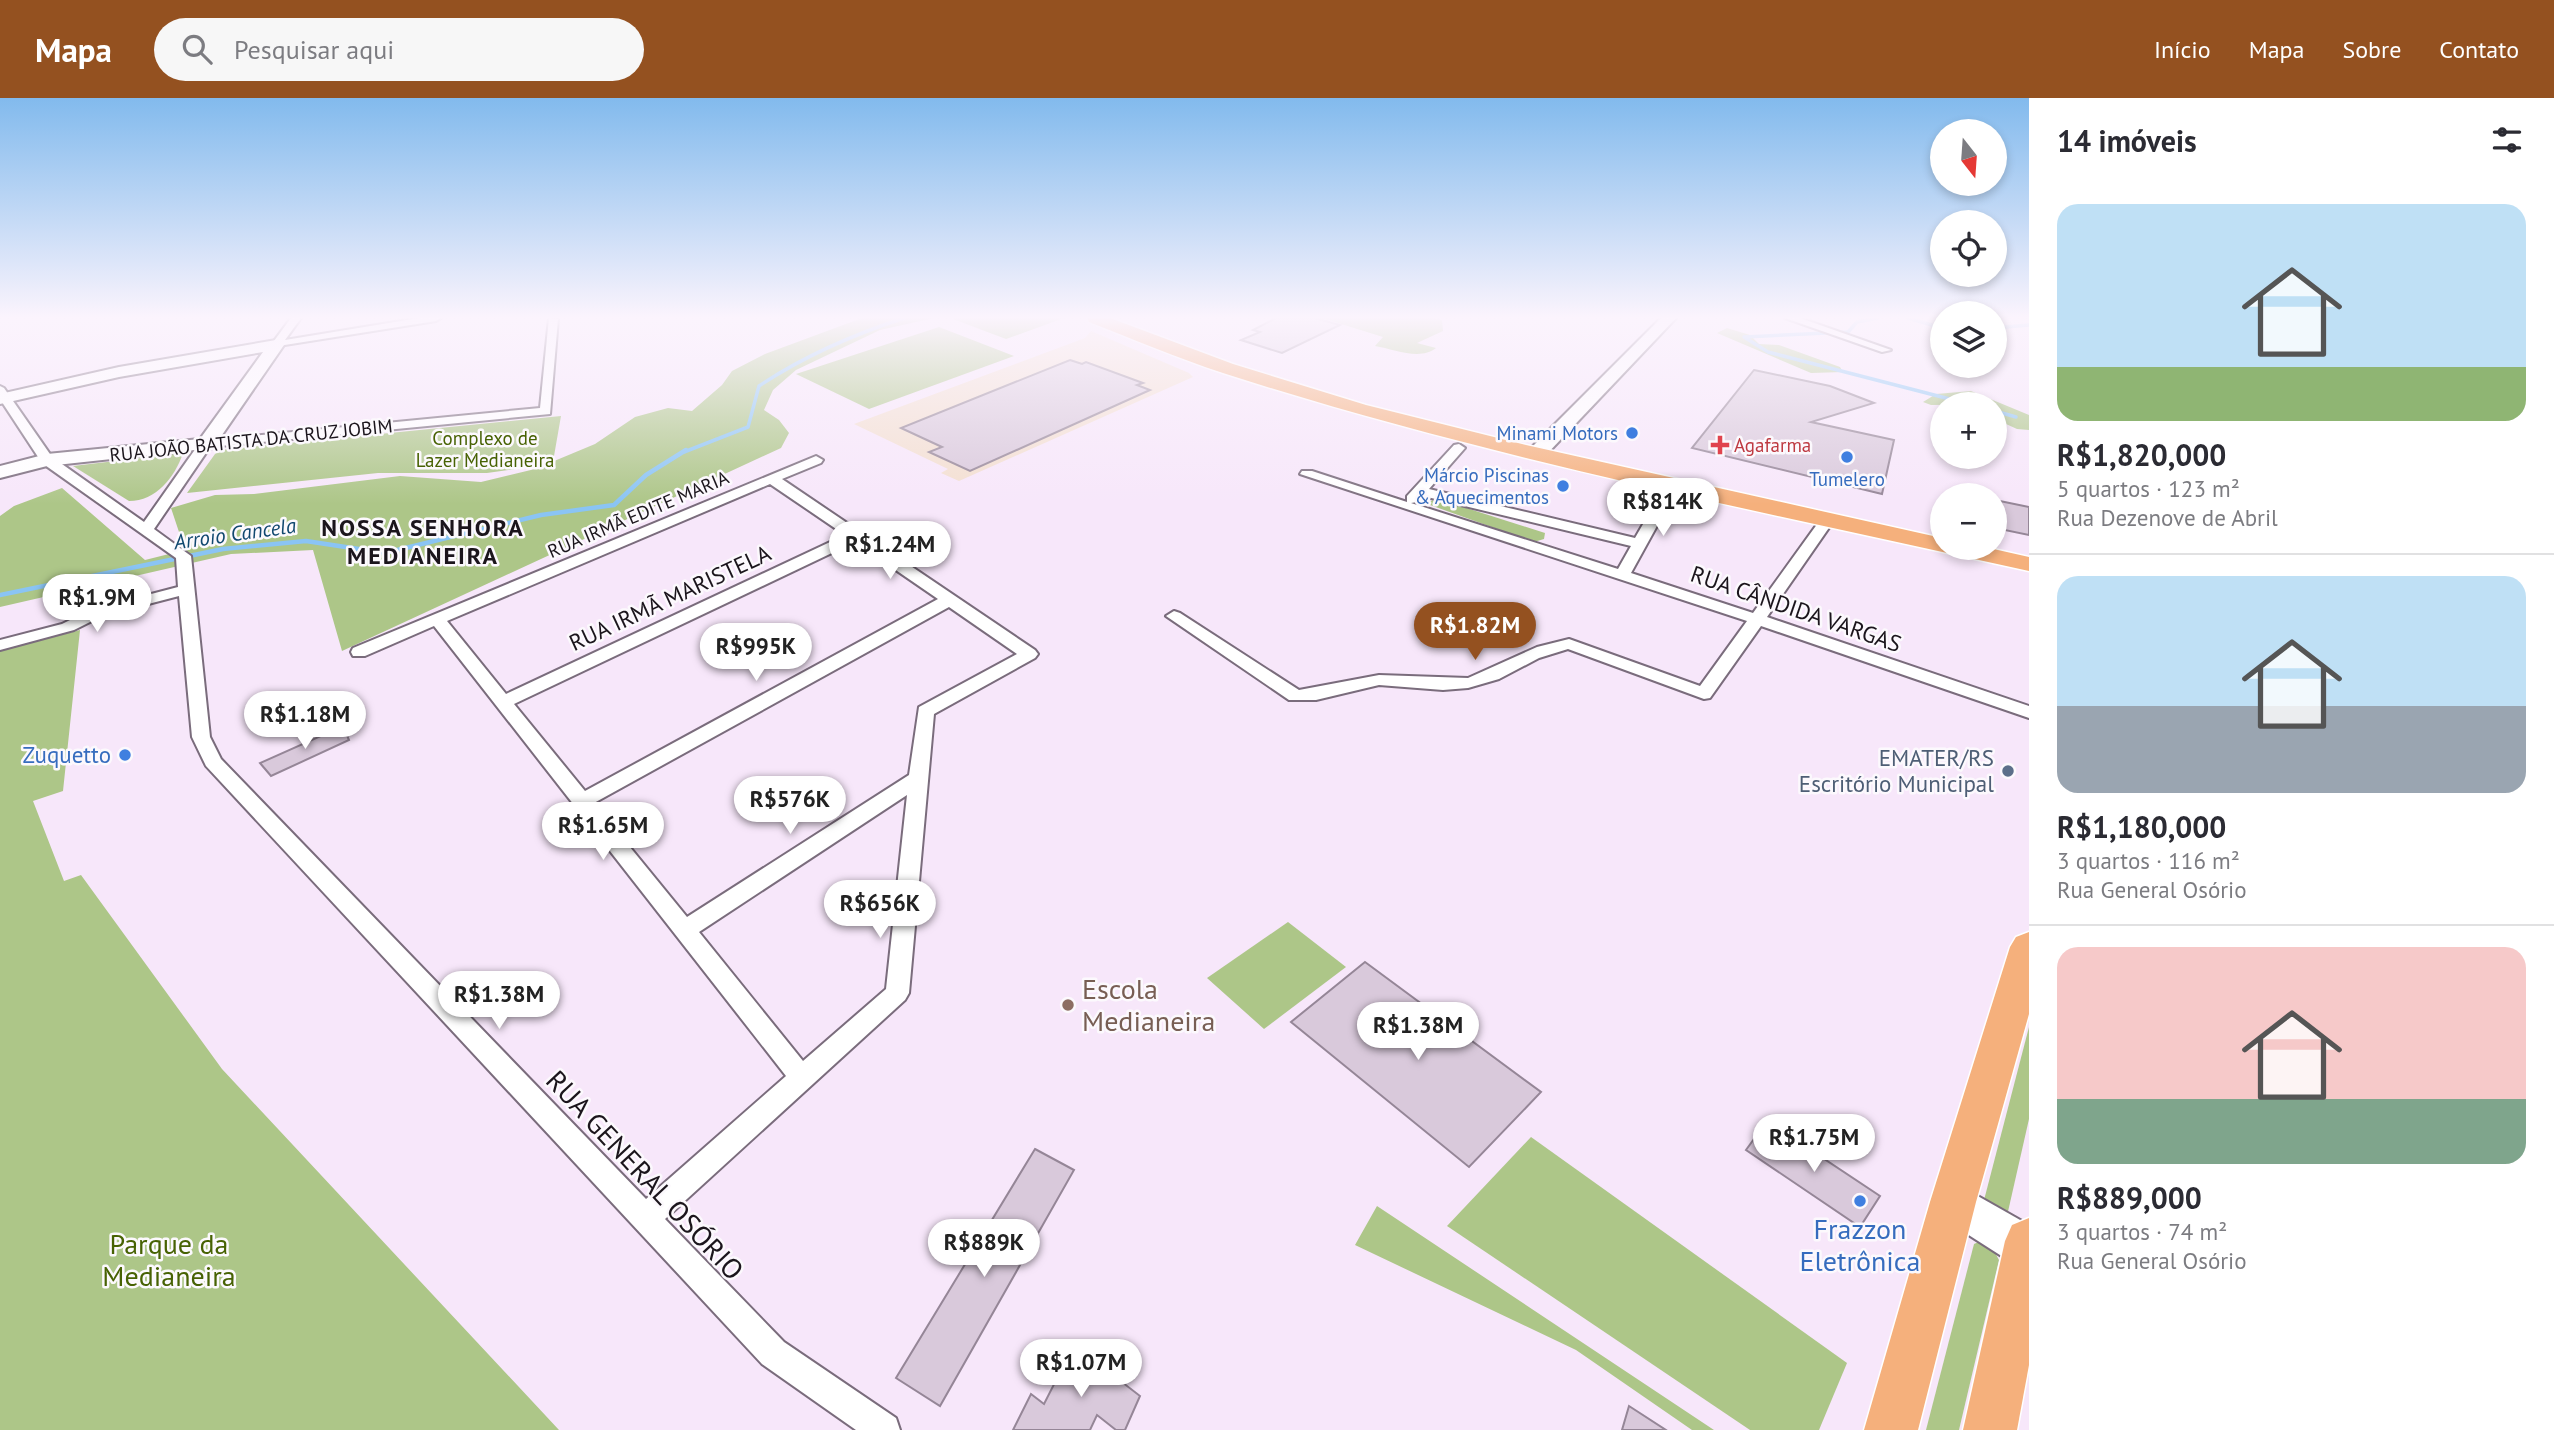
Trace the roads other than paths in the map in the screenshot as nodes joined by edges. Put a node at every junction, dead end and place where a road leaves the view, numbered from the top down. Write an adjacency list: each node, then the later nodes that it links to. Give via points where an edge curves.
1 (77, 380): 7 (street)
2 (251, 380): 8 (street)
3 (548, 380): 8 (street, RUA JOÃO BATISTA DA CRUZ JOBIM, via 546,411)
4 (1265, 380): 10 (main road)
5 (1303, 380): 10 (main road)
6 (1608, 380): 10 (street)
7 (2, 395): 11 (street)
8 (206, 444): 11 (street, RUA JOÃO BATISTA DA CRUZ JOBIM); 20 (street)
9 (1459, 448): 17 (street)
10 (1541, 449): 16 (main road); 21 (main road)
11 (47, 460): 13 (street, RUA JOÃO BATISTA DA CRUZ JOBIM); 20 (street)
12 (817, 460): 15 (street, RUA IRMÃ EDITE MARIA)
13 (0, 472)
14 (1307, 474): 18 (street, RUA CÂNDIDA VARGAS)
15 (772, 479): 22 (street); 34 (street, RUA IRMÃ EDITE MARIA)
16 (1673, 484): 19 (main road); 24 (street)
17 (1420, 491): 18 (street); 24 (street)
18 (1406, 506): 29 (street, RUA CÂNDIDA VARGAS)
19 (1828, 519): 23 (main road); 33 (street)
20 (146, 530): 30 (street, RUA GENERAL OSÓRIO, via 179,556)
21 (1930, 530)
22 (856, 536): 31 (street); 37 (street, RUA IRMÃ MARISTELA)
23 (1930, 542)
24 (1640, 544): 29 (street)
25 (2007, 546): 26 (main road)
26 (2029, 550)
27 (2007, 559): 28 (main road)
28 (2029, 564)
29 (1622, 576): 33 (street, RUA CÂNDIDA VARGAS)
30 (187, 589): 35 (street); 45 (street, RUA GENERAL OSÓRIO, via 201,737 213,762)
31 (949, 600): 39 (street, via 1029,654 925,711); 40 (street)
32 (1174, 616): 33 (street, via 1295,696 1314,696 1378,680 1480,681 1546,647 1569,644 1704,694)
33 (1757, 619): 38 (street, RUA CÂNDIDA VARGAS)
34 (437, 620): 36 (street, RUA IRMÃ EDITE MARIA); 37 (street)
35 (0, 645)
36 (359, 652)
37 (503, 702): 40 (street)
38 (2029, 712)
39 (918, 778): 41 (street); 43 (street, via 897,993)
40 (582, 801): 41 (street)
41 (684, 930): 43 (street)
42 (2029, 947): 44 (main road)
43 (802, 1078): 45 (street)
44 (1954, 1202): 46 (street); 48 (main road)
45 (645, 1218): 47 (street, RUA GENERAL OSÓRIO, via 773,1353)
46 (2028, 1246): 49 (main road)
47 (884, 1430)
48 (1891, 1430)
49 (1990, 1430)

